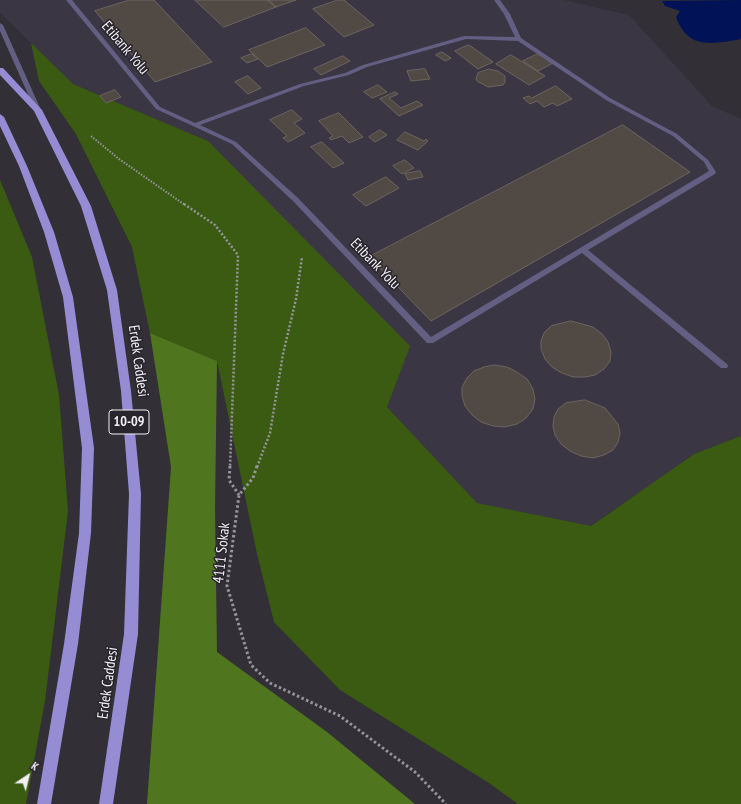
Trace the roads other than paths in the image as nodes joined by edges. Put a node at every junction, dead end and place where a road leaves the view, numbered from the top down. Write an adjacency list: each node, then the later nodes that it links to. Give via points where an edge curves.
1 (69, 0): 8 (lane, Etibank Yolu, via 158,108)
2 (496, 0): 4 (lane, via 507,14)
3 (0, 25): 6 (lane)
4 (519, 39): 8 (lane, via 466,37 365,66 347,74 302,85); 9 (lane, Etibank Yolu, via 608,99 675,135 706,161 713,172)
5 (0, 70): 6 (main road, Erdek Caddesi / 10-09)
6 (38, 110): 12 (main road, Erdek Caddesi / 10-09, via 86,206 102,254 112,290 126,391 135,494 131,634)
7 (0, 117): 11 (main road, via 49,232 68,297 88,448 85,533 71,644)
8 (195, 125): 9 (lane, Etibank Yolu, via 234,143 296,200 430,341)
9 (583, 250): 10 (lane)
10 (724, 366)
11 (44, 804)
12 (106, 804)

